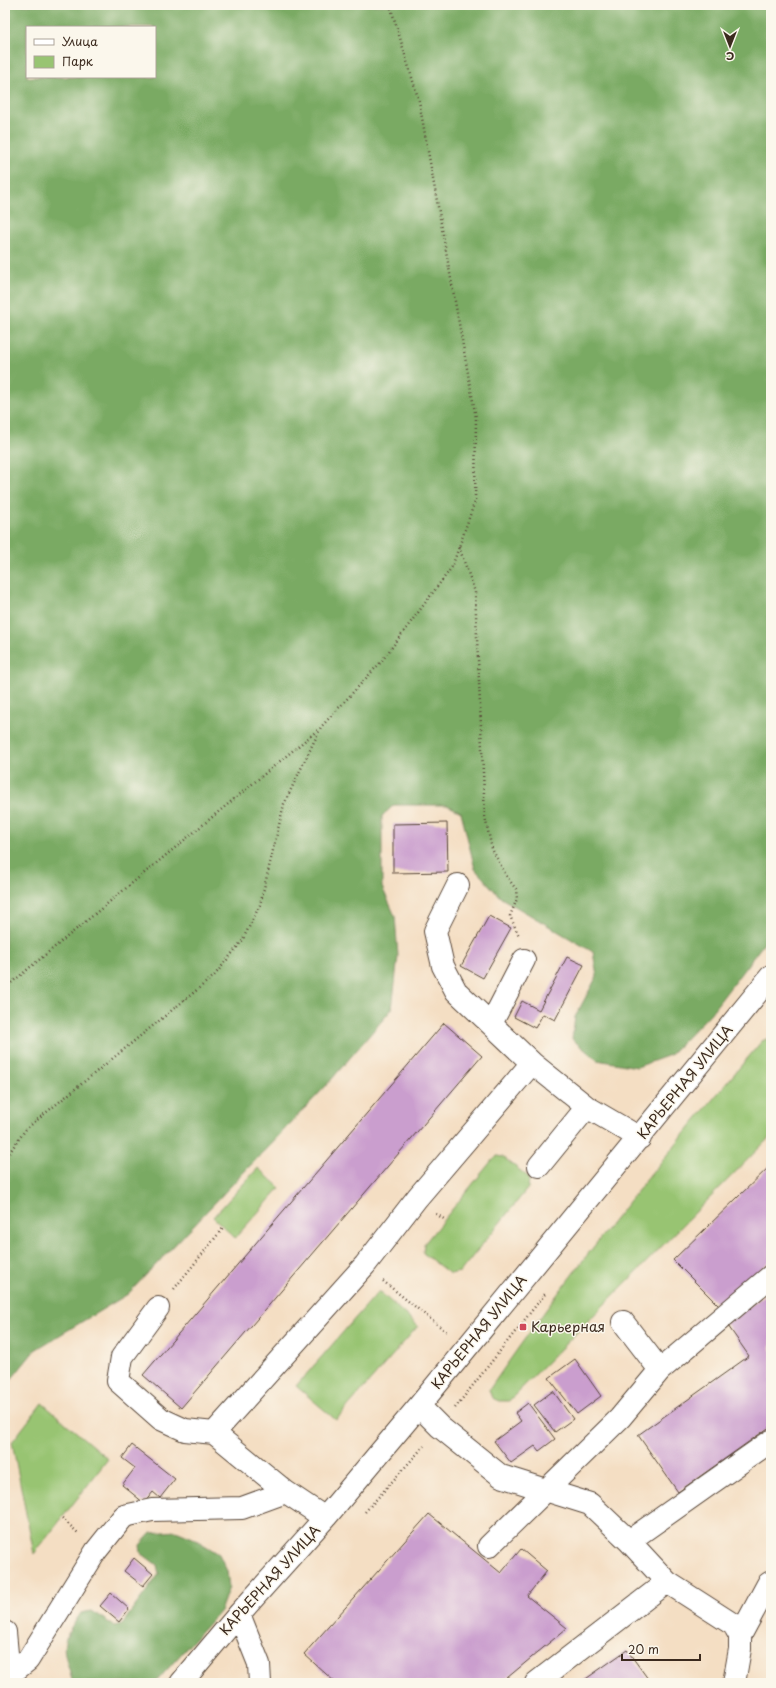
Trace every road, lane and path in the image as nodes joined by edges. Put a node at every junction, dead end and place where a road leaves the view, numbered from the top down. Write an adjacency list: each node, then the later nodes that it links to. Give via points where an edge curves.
1 (390, 5): 2 (path, via 419,101 476,418 475,501)
2 (459, 547): 3 (path, via 452,567 381,662); 5 (path, via 475,592 485,817 492,849 507,878 516,889 517,899 510,916 522,941)
3 (321, 727): 7 (path); 12 (path, via 284,804 260,905 242,941 214,976 26,1129 7,1156)
4 (458, 885): 8 (street, via 435,931 442,959 456,991)
5 (524, 960): 8 (street)
6 (771, 976): 11 (street, КАРЬЕРНАЯ УЛИЦА)
7 (5, 988)
8 (491, 1024): 9 (street)
9 (532, 1063): 10 (street); 15 (street, via 417,1198)
10 (587, 1107): 11 (street); 13 (street)
11 (640, 1138): 19 (street, КАРЬЕРНАЯ УЛИЦА)
12 (5, 1164)
13 (539, 1166)
14 (224, 1227): 17 (path)
15 (365, 1265): 19 (path); 22 (street)
16 (771, 1276): 20 (street)
17 (158, 1308): 22 (street, via 122,1357 118,1381 161,1419 185,1430)
18 (623, 1322): 20 (street)
19 (466, 1348): 21 (street, КАРЬЕРНАЯ УЛИЦА)
20 (660, 1370): 24 (street, via 620,1418)
21 (419, 1406): 24 (street, via 440,1427 501,1476); 26 (street, КАРЬЕРНАЯ УЛИЦА)
22 (214, 1433): 25 (street)
23 (771, 1441): 27 (street)
24 (545, 1491): 27 (street, via 590,1504); 28 (street)
25 (286, 1492): 26 (street); 34 (street, via 242,1508 152,1510 124,1516 96,1551 28,1660)
26 (325, 1518): 31 (street, КАРЬЕРНАЯ УЛИЦА)
27 (629, 1541): 29 (street)
28 (489, 1546)
29 (667, 1582): 33 (street, via 734,1624); 37 (street)
30 (771, 1582): 33 (street)
31 (239, 1614): 35 (street, КАРЬЕРНАЯ УЛИЦА); 36 (street, via 259,1664)
32 (5, 1632): 34 (street)
33 (740, 1636): 38 (street)
34 (7, 1676)
35 (181, 1683)
36 (260, 1683)
37 (536, 1683)
38 (734, 1683)

